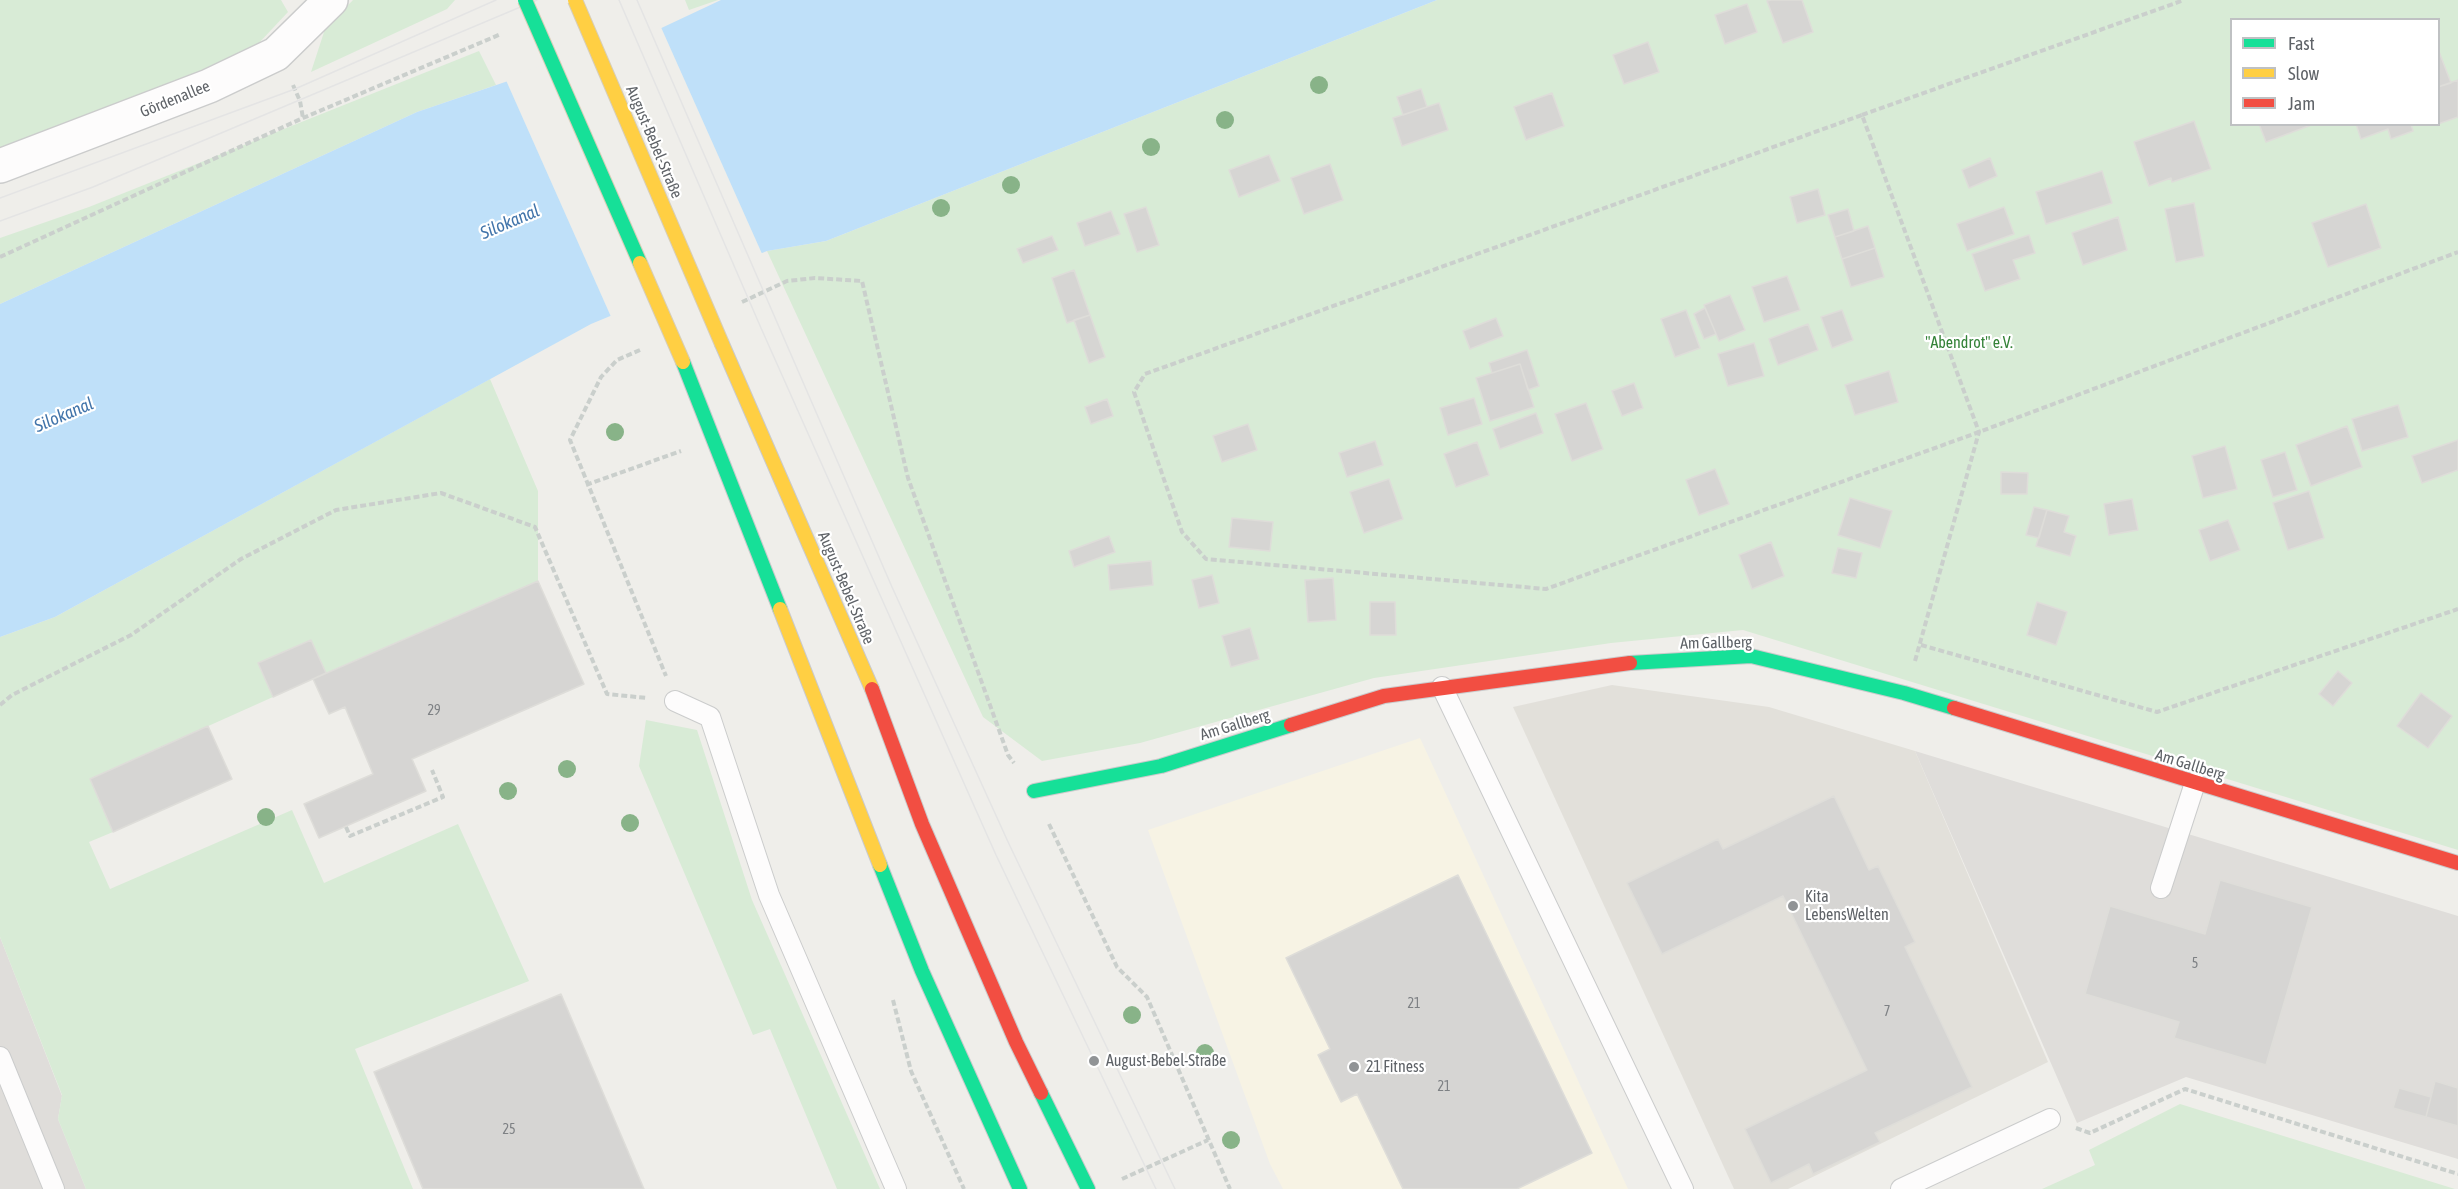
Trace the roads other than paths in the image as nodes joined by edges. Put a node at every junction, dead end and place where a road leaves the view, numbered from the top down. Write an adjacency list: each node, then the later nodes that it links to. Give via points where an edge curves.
1 (331, 0): 4 (street, Gördenallee, via 276,54 209,86)
2 (525, 0): 15 (main road, bridge, via 683,362 921,971)
3 (575, 0): 16 (main road, August-Bebel-Straße, bridge, via 881,710 922,824 1016,1042)
4 (0, 166)
5 (1442, 687): 7 (main road, Am Gallberg, via 1625,663 1751,656 1904,693); 8 (main road, Am Gallberg, via 1384,696 1161,766); 17 (lane)
6 (675, 701): 14 (lane, via 710,717 769,895)
7 (2195, 783): 9 (main road, Am Gallberg); 10 (lane)
8 (1034, 791)
9 (2458, 862)
10 (2162, 888)
11 (0, 1057): 13 (lane)
12 (2050, 1119): 18 (lane)
13 (54, 1189)
14 (896, 1189)
15 (1020, 1189)
16 (1088, 1189)
17 (1683, 1189)
18 (1901, 1189)

